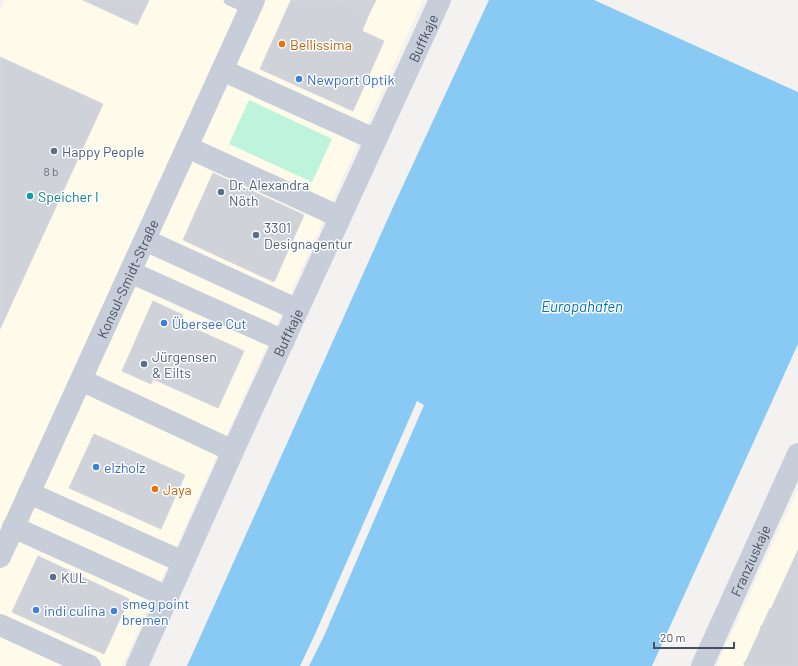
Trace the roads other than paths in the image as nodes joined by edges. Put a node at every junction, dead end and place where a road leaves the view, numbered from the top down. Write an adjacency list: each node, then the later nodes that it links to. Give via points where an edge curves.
1 (229, 0): 3 (lane)
2 (440, 0): 5 (street, Buffkaje)
3 (252, 5): 4 (street, Konsul-Smidt-Straße)
4 (222, 70): 5 (street); 6 (street, Konsul-Smidt-Straße)
5 (376, 140): 7 (street, Buffkaje)
6 (187, 147): 7 (street); 8 (street, Konsul-Smidt-Straße)
7 (340, 218): 10 (street, Buffkaje)
8 (145, 240): 9 (street, Konsul-Smidt-Straße); 10 (street)
9 (130, 272): 11 (street); 12 (street, Konsul-Smidt-Straße)
10 (298, 310): 11 (street, Buffkaje)
11 (284, 341): 13 (street, Buffkaje)
12 (81, 380): 13 (street); 15 (street, Konsul-Smidt-Straße)
13 (234, 450): 18 (street, Buffkaje)
14 (798, 454): 23 (street, Franziuskaje)
15 (29, 493): 16 (street, Konsul-Smidt-Straße); 18 (street)
16 (13, 527): 17 (street, Konsul-Smidt-Straße); 19 (street)
17 (0, 557)
18 (183, 562): 19 (street, Buffkaje)
19 (168, 596): 22 (street, Buffkaje)
20 (0, 625): 21 (street)
21 (90, 666)
22 (137, 666)
23 (702, 666)

